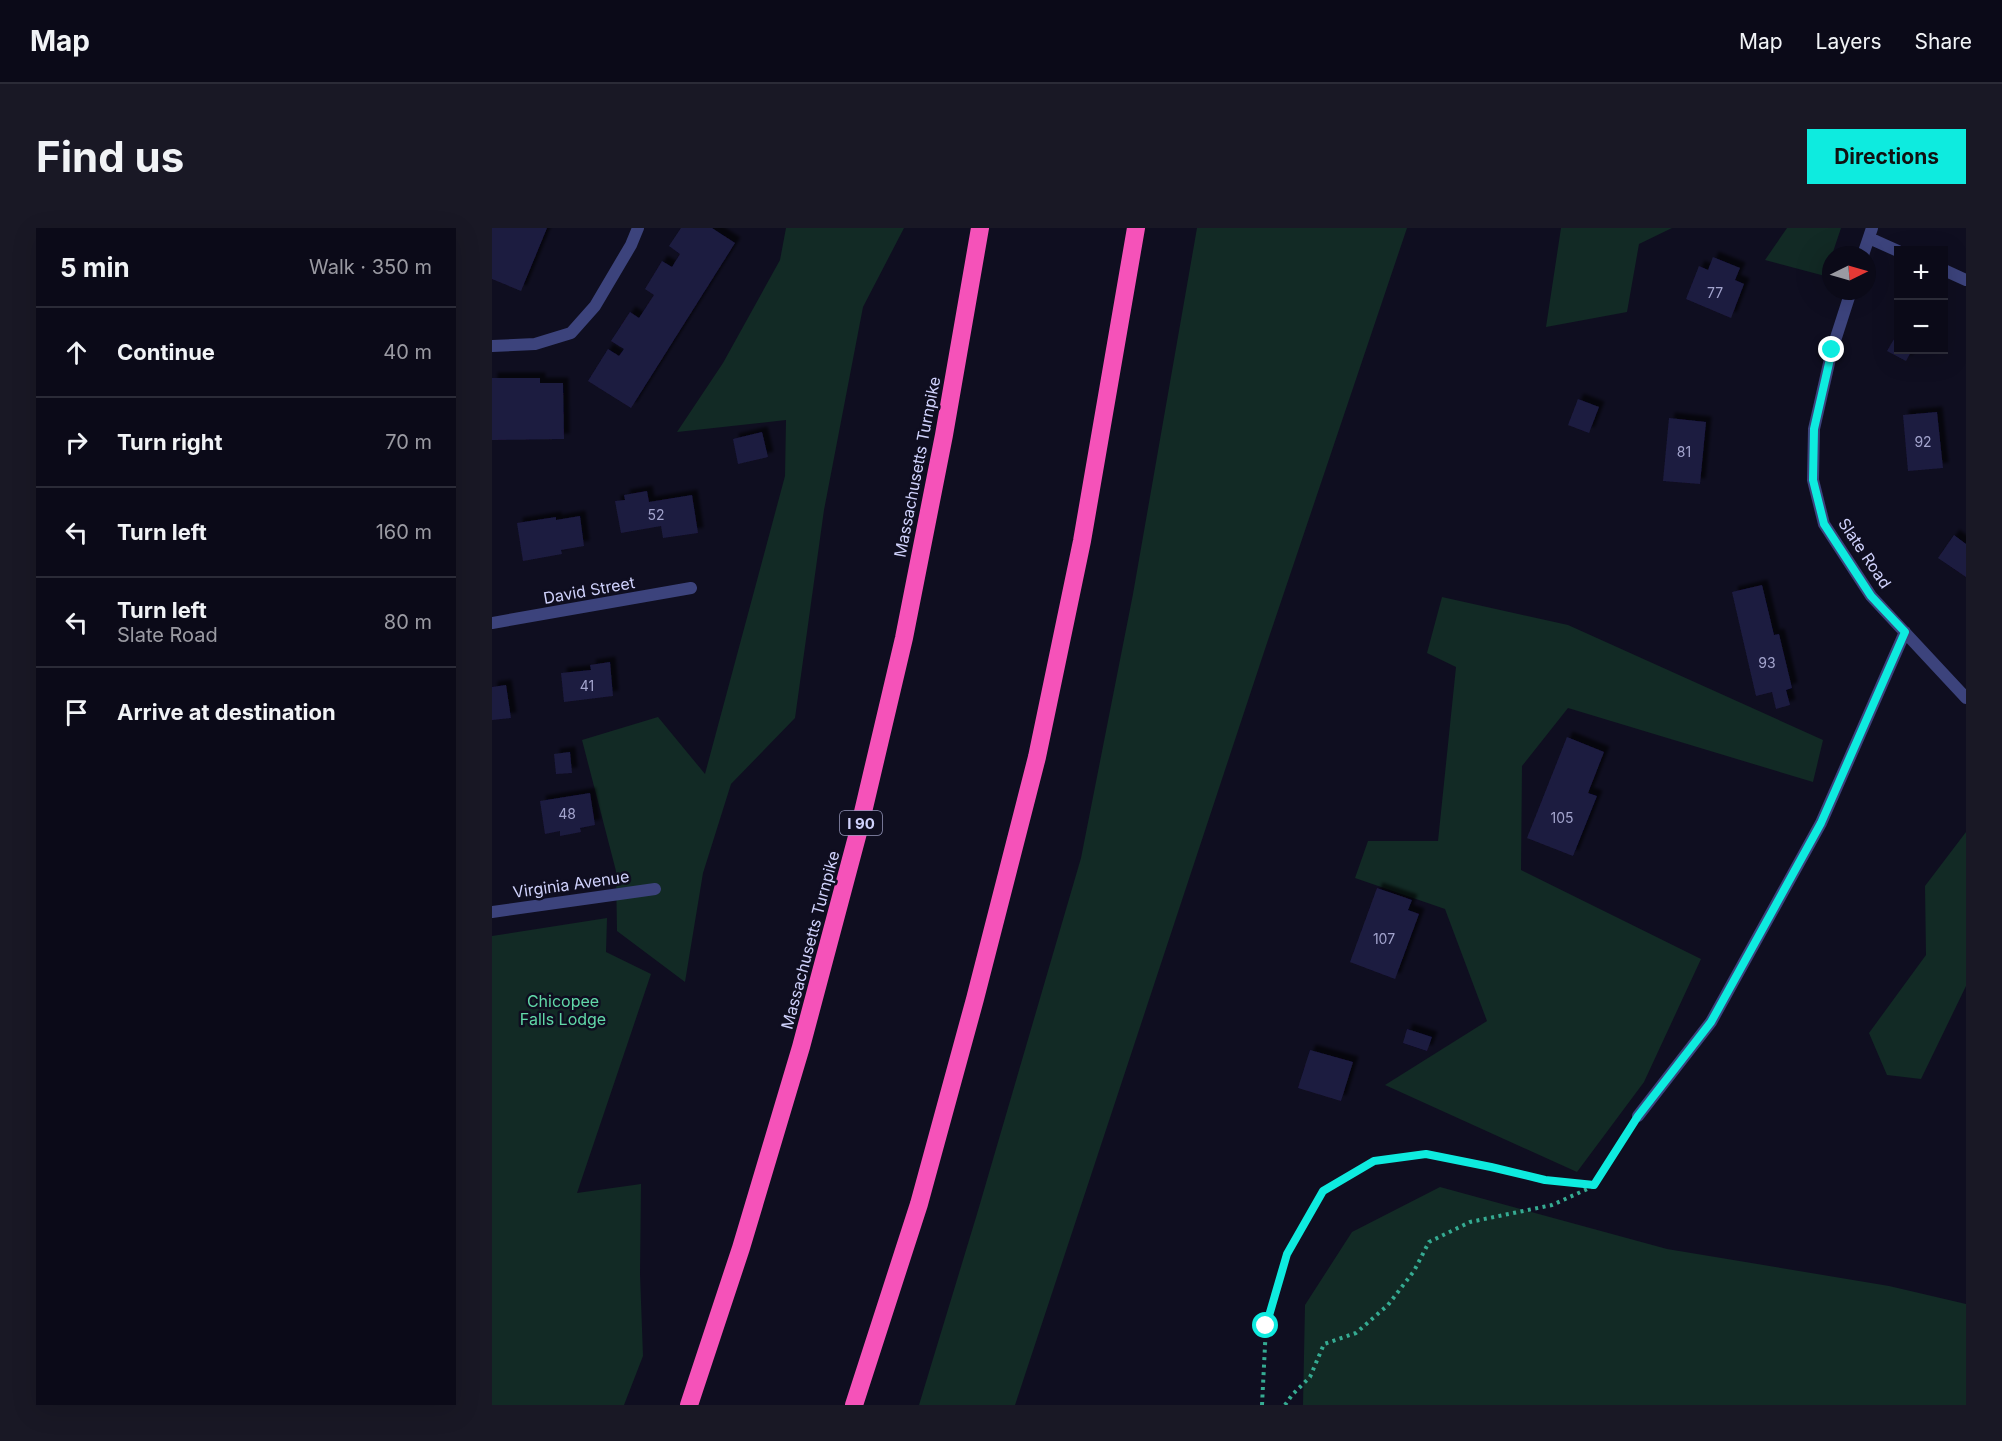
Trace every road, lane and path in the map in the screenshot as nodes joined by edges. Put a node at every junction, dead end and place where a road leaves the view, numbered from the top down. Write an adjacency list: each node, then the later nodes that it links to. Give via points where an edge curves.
1 (638, 228): 9 (street, via 595,306 571,333 535,344)
2 (980, 228): 18 (highway, Massachusetts Turnpike / I 90, via 904,639 859,829 801,1047)
3 (1136, 228): 19 (highway, via 1082,541 1037,757 919,1204)
4 (1870, 233): 5 (street)
5 (1894, 248)
6 (1948, 272): 7 (street)
7 (1966, 280)
8 (1848, 300): 12 (street, Slate Road, via 1814,429 1813,480 1824,524 1871,596)
9 (492, 346)
10 (691, 588): 11 (street, David Street)
11 (492, 623)
12 (1905, 632): 13 (street, Slate Road); 16 (street, via 1815,833 1711,1022)
13 (1966, 698)
14 (655, 889): 15 (street, Virginia Avenue)
15 (492, 912)
16 (1638, 1116): 17 (path)
17 (1594, 1185): 20 (path, via 1545,1180 1426,1154 1374,1161 1323,1191 1287,1254 1266,1326); 21 (path, via 1552,1205 1470,1222 1429,1242 1414,1272 1388,1305 1356,1333 1324,1344 1310,1377)
18 (689, 1405)
19 (854, 1405)
20 (1262, 1405)
21 (1285, 1405)

